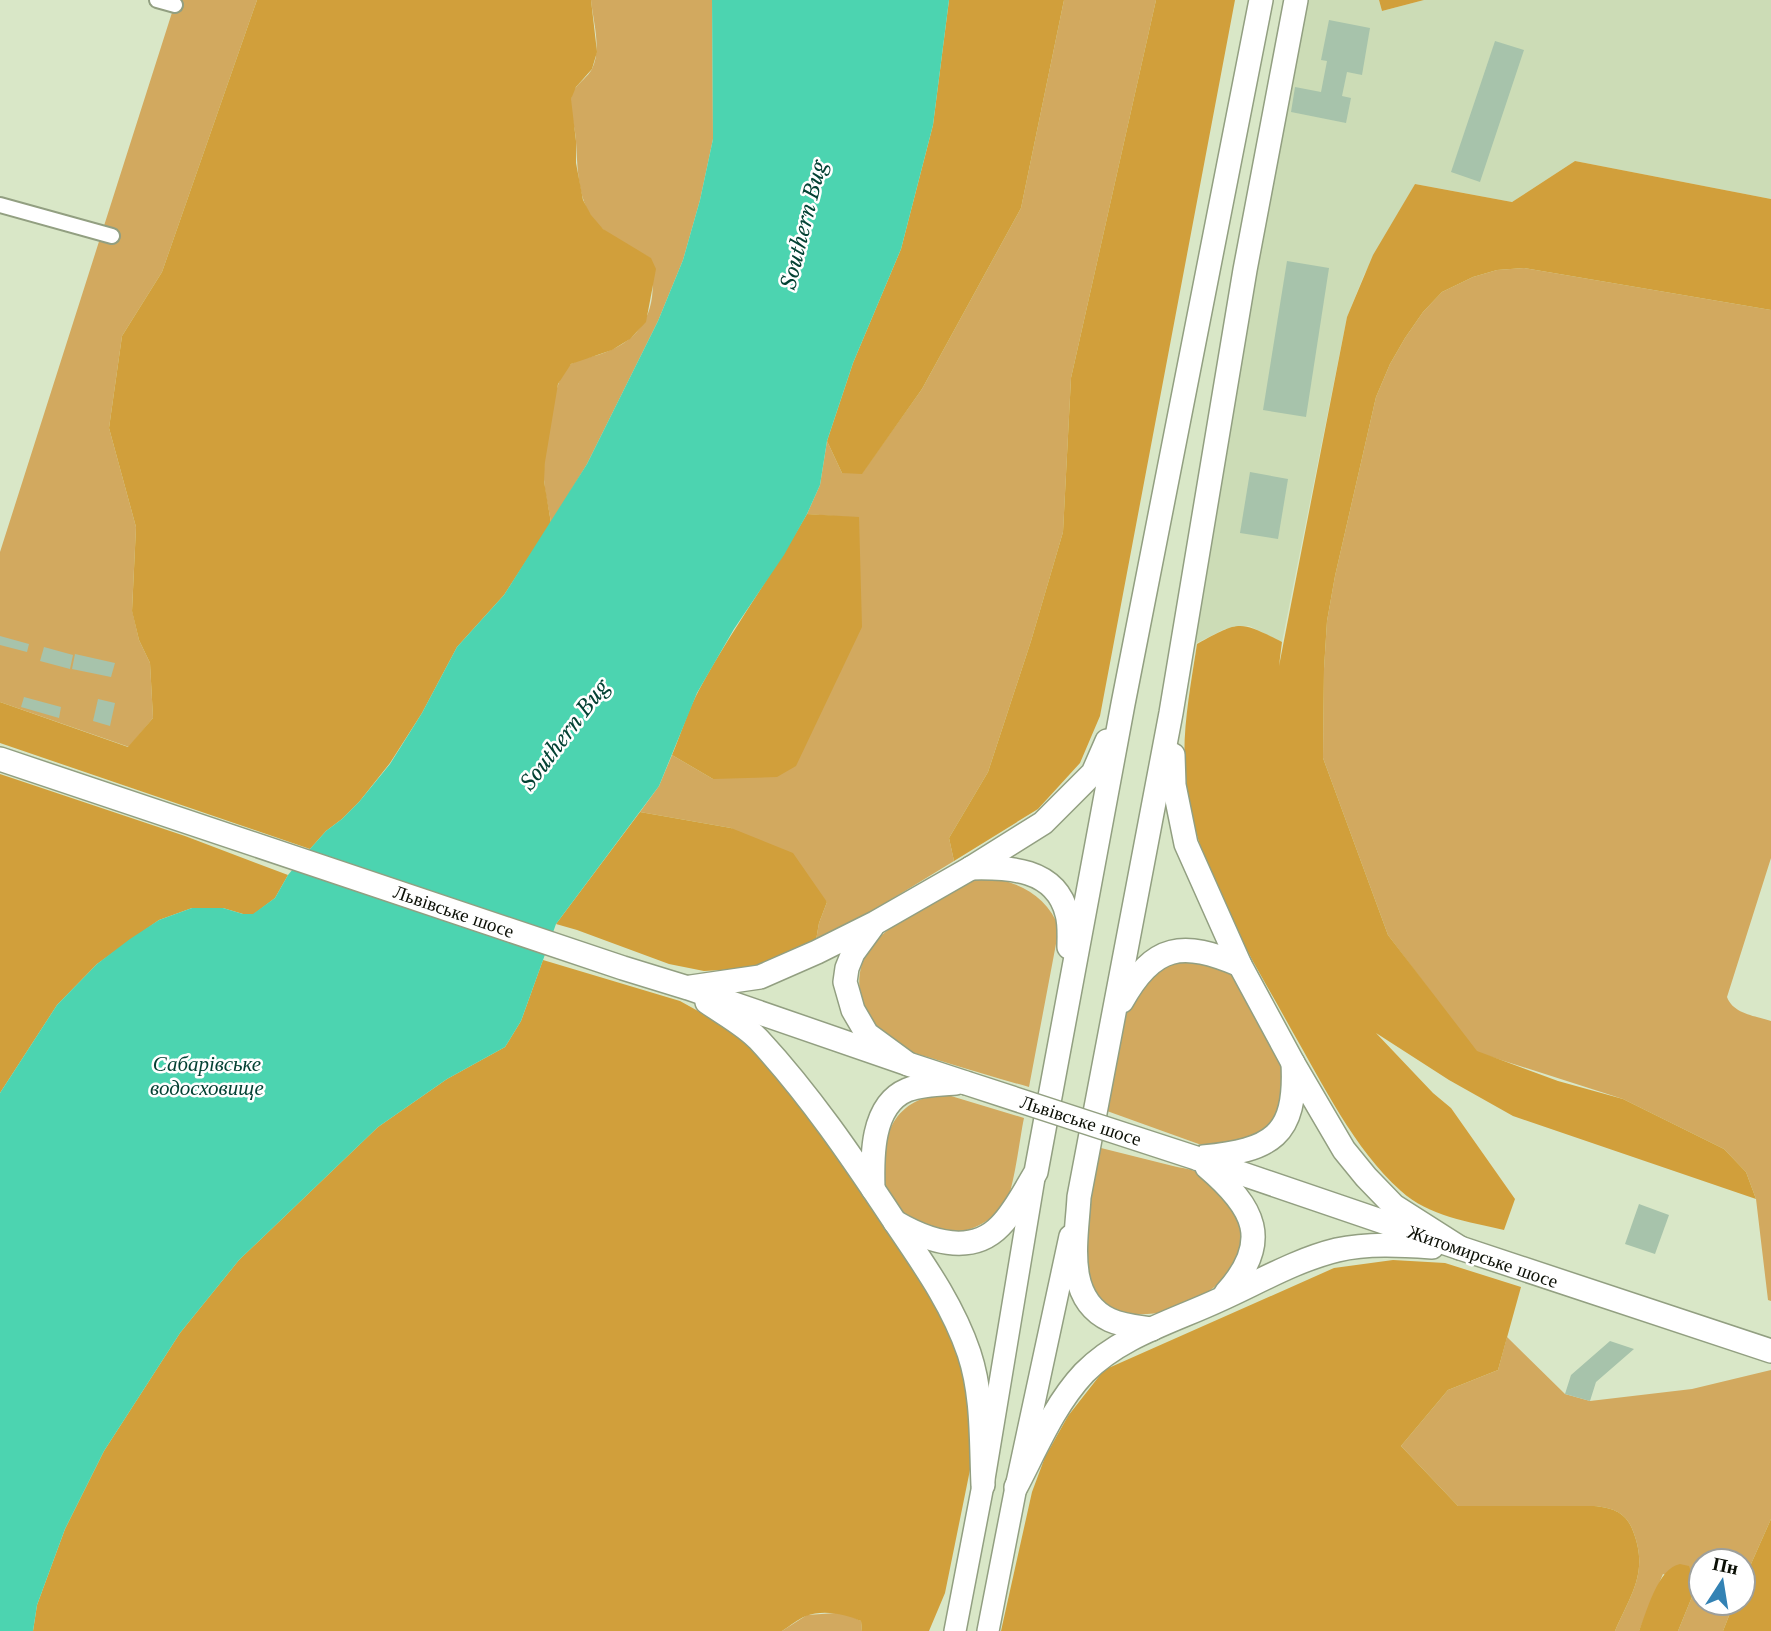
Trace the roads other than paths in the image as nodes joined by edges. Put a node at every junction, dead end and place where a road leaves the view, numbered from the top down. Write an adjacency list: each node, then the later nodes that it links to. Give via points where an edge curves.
1 (157, 0): 4 (street)
2 (1261, 0): 7 (highway)
3 (1296, 0): 8 (highway, via 1245,270)
4 (175, 5)
5 (0, 205): 6 (street)
6 (112, 236)
7 (1124, 704): 10 (highway, via 1093,773 1043,823); 14 (highway)
8 (1171, 713): 12 (highway, via 1174,785 1186,844); 15 (highway)
9 (0, 759): 13 (highway, Львівське шосе)
10 (971, 868): 11 (highway); 14 (highway, via 1016,869 1056,891 1068,917)
11 (875, 923): 13 (highway, via 760,976); 16 (highway, via 847,968 847,997 867,1034)
12 (1240, 965): 15 (highway, via 1196,950 1164,954 1137,977); 17 (highway)
13 (688, 988): 16 (highway, Львівське шосе); 21 (highway, via 757,1037)
14 (1069, 995): 20 (highway)
15 (1114, 1016): 22 (highway)
16 (908, 1063): 18 (highway, Львівське шосе)
17 (1293, 1063): 19 (highway, via 1292,1101 1278,1133 1256,1148); 24 (highway, via 1344,1150 1366,1177 1394,1206)
18 (966, 1083): 19 (highway, Львівське шосе, bridge); 21 (highway, via 905,1091 888,1106 876,1129)
19 (1196, 1158): 24 (highway, Житомирське шосе); 25 (highway, via 1231,1187 1245,1208 1253,1235 1248,1265)
20 (1035, 1172): 23 (highway, via 999,1228 974,1241 940,1242); 28 (main road)
21 (873, 1189): 23 (highway)
22 (1079, 1197): 26 (highway, via 1076,1271 1084,1297 1110,1320); 29 (main road)
23 (895, 1222): 28 (highway, via 939,1289 970,1356)
24 (1460, 1248): 25 (highway, via 1392,1244 1336,1250); 27 (highway, Житомирське шосе)
25 (1219, 1301): 26 (highway)
26 (1152, 1329): 29 (highway, via 1085,1373 1057,1409)
27 (1771, 1351)
28 (983, 1485): 30 (main road)
29 (1016, 1487): 31 (main road)
30 (955, 1631)
31 (988, 1631)

